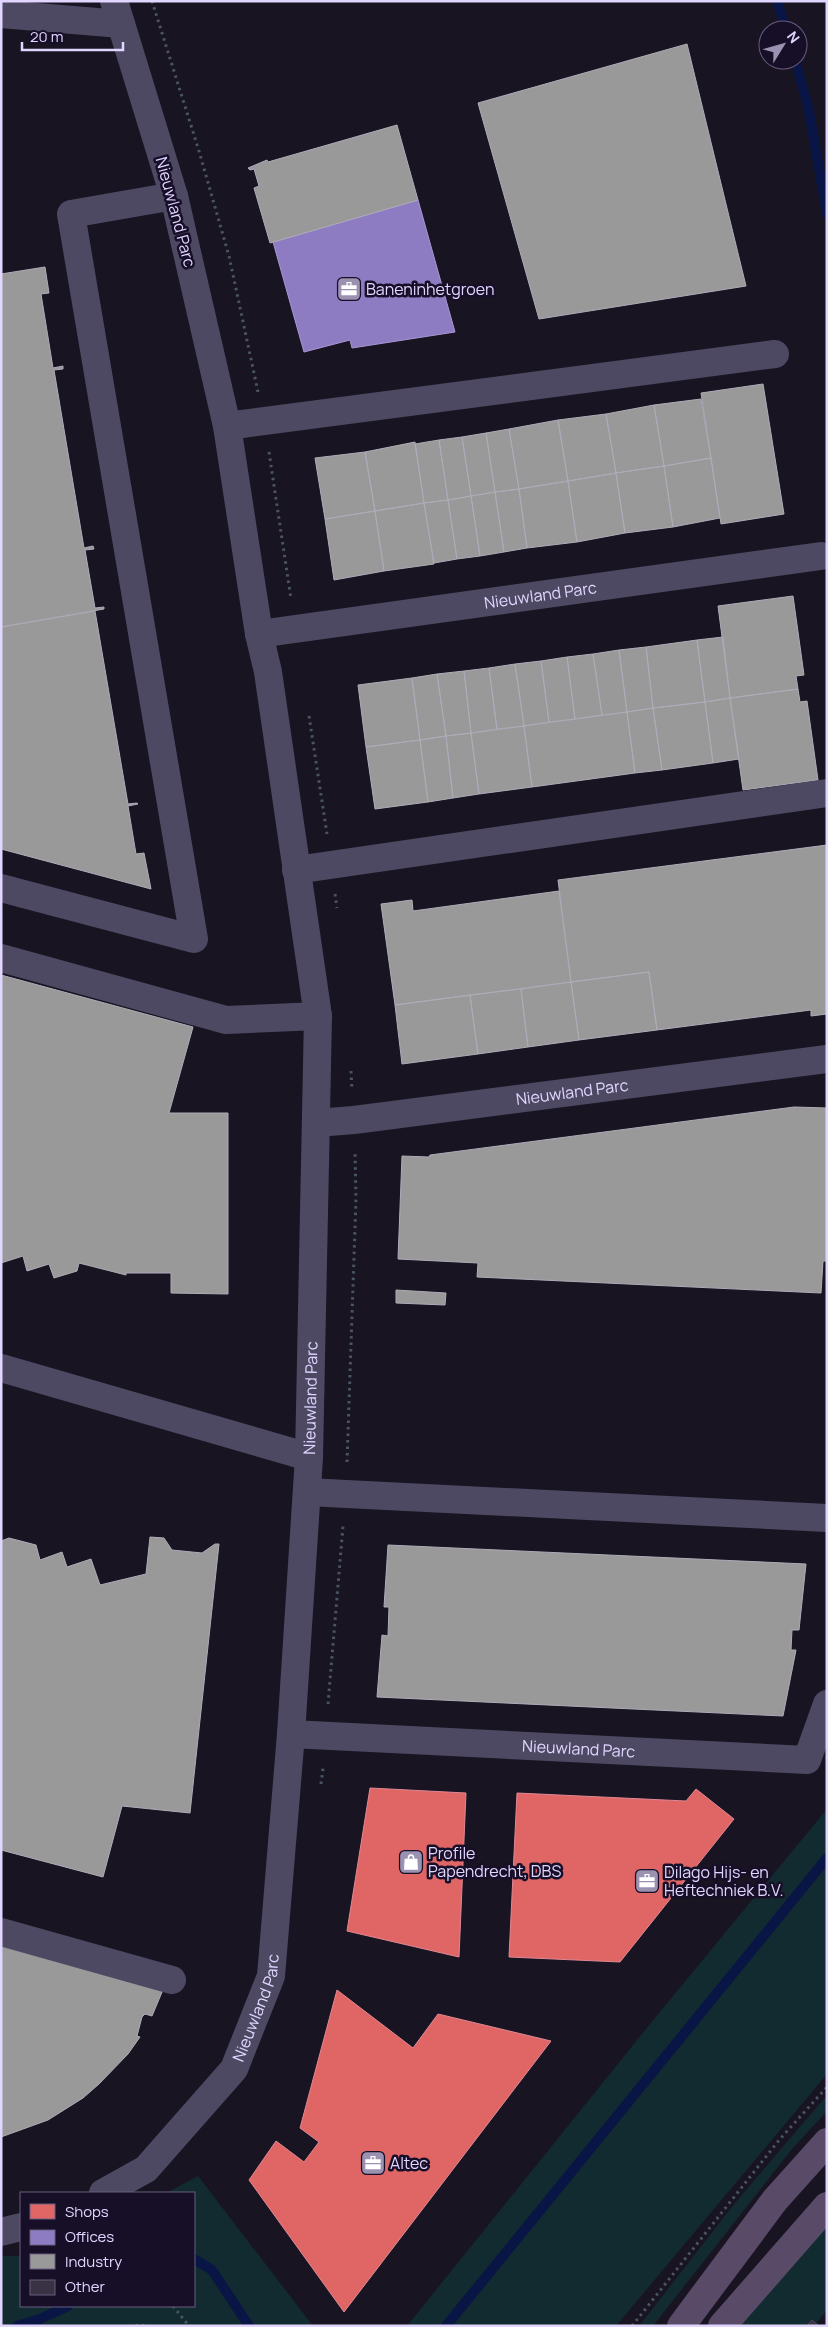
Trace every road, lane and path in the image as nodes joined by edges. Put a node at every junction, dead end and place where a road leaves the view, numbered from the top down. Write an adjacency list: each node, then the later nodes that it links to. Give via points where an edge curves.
1 (2, 13): 2 (street)
2 (117, 13): 3 (street, Nieuwland Parc)
3 (174, 196): 5 (street, Nieuwland Parc); 10 (street, via 71,214 194,939)
4 (774, 354): 5 (street)
5 (227, 426): 7 (street, Nieuwland Parc)
6 (821, 556): 7 (street, Nieuwland Parc)
7 (259, 634): 9 (street, Nieuwland Parc, via 268,672)
8 (827, 793): 9 (street)
9 (296, 870): 12 (street, Nieuwland Parc)
10 (1, 888)
11 (1, 958): 12 (street, via 226,1020)
12 (318, 1016): 14 (street, Nieuwland Parc)
13 (827, 1060): 14 (street, Nieuwland Parc)
14 (316, 1123): 16 (street, Nieuwland Parc)
15 (1, 1368): 16 (street)
16 (309, 1457): 17 (street, Nieuwland Parc)
17 (307, 1492): 18 (street); 20 (street, Nieuwland Parc)
18 (827, 1518)
19 (827, 1704): 20 (street, Nieuwland Parc, via 807,1760)
20 (291, 1734): 25 (street, Nieuwland Parc, via 272,1976 234,2069 146,2169)
21 (1, 1932): 22 (street)
22 (172, 1980)
23 (827, 2087): 33 (path, via 780,2139)
24 (827, 2142): 34 (main road, via 775,2200)
25 (105, 2192)
26 (827, 2206): 35 (main road)
27 (20, 2227): 28 (street)
28 (1, 2232)
29 (174, 2307): 32 (path)
30 (136, 2326): 31 (path)
31 (144, 2326)
32 (188, 2326)
33 (632, 2326)
34 (681, 2326)
35 (722, 2326)

